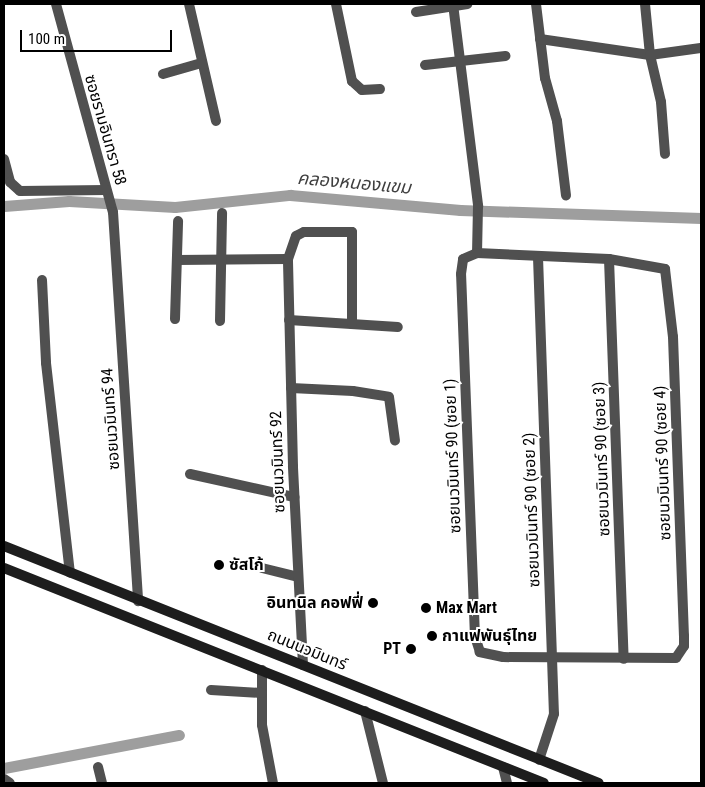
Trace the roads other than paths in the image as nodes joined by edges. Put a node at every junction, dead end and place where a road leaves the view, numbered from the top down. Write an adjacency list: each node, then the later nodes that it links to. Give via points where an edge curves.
1 (56, 4): 21 (street, ซอยรามอินทรา 58)
2 (189, 4): 14 (street)
3 (336, 4): 17 (street, via 352,81 362,90)
4 (467, 4): 7 (street)
5 (536, 4): 9 (street)
6 (645, 4): 11 (street)
7 (453, 5): 8 (street); 13 (street)
8 (416, 12)
9 (540, 39): 11 (street); 22 (street, via 545,78 557,121)
10 (701, 48): 11 (street)
11 (650, 54): 19 (street, via 661,102)
12 (505, 56): 13 (street)
13 (460, 61): 15 (street); 26 (street, via 478,206)
14 (200, 63): 16 (street); 18 (street)
15 (426, 65)
16 (163, 74)
17 (380, 89)
18 (216, 121)
19 (665, 154)
20 (4, 159): 21 (street, via 10,182 20,192)
21 (107, 192): 25 (street, ซอยรามอินทรา 58, via 113,212)
22 (566, 195)
23 (222, 213): 31 (street)
24 (178, 221): 30 (street)
25 (114, 236): 47 (street, ซอยนวมินทร์ 94)
26 (477, 253): 27 (street); 49 (street, ซอยนวมินทร์ 90 (ซอย 1), via 463,259 461,274 475,637 480,652 490,656)
27 (538, 257): 29 (street); 49 (street, ซอยนวมินทร์ 90 (ซอย 2))
28 (288, 259): 31 (street); 34 (street, ซอยนวมินทร์ 92); 36 (street, ซอยนวมินทร์ 92, via 296,236 304,232 352,232)
29 (609, 259): 50 (street, ซอยนวมินทร์ 90 (ซอย 3)); 50 (street, ซอยนวมินทร์ 90 (ซอย 4), via 665,269 673,337 684,646 676,658)
30 (177, 260): 31 (street); 33 (street)
31 (222, 262): 35 (street)
32 (42, 280): 45 (street, via 46,363)
33 (175, 320)
34 (289, 320): 36 (street); 38 (street, ซอยนวมินทร์ 92)
35 (220, 321)
36 (352, 324): 37 (street)
37 (398, 327)
38 (291, 388): 39 (street, via 353,390 389,397); 41 (street, ซอยนวมินทร์ 92)
39 (395, 441)
40 (190, 474): 41 (street)
41 (294, 498): 46 (street, ซอยนวมินทร์ 92)
42 (4, 546): 45 (main road, ถนนนวมินทร์)
43 (4, 568): 48 (main road)
44 (262, 568): 46 (street)
45 (70, 572): 47 (main road, ถนนนวมินทร์)
46 (298, 578): 51 (street, ซอยนวมินทร์ 92)
47 (138, 601): 48 (main road); 51 (main road, ถนนนวมินทร์)
48 (130, 619): 52 (main road)
49 (553, 655): 50 (street); 56 (street, ซอยนวมินทร์ 90 (ซอย 2), via 553,725)
50 (624, 658)
51 (303, 665): 56 (main road, ถนนนวมินทร์)
52 (262, 670): 54 (street); 55 (main road)
53 (211, 690): 54 (street)
54 (262, 693): 62 (street, via 262,724)
55 (365, 710): 58 (main road); 63 (street)
56 (539, 760): 66 (main road, ถนนนวมินทร์)
57 (98, 767): 61 (street)
58 (503, 767): 64 (street); 65 (main road)
59 (4, 780): 60 (street)
60 (10, 783)
61 (102, 783)
62 (272, 783)
63 (383, 783)
64 (507, 783)
65 (544, 783)
66 (599, 783)

